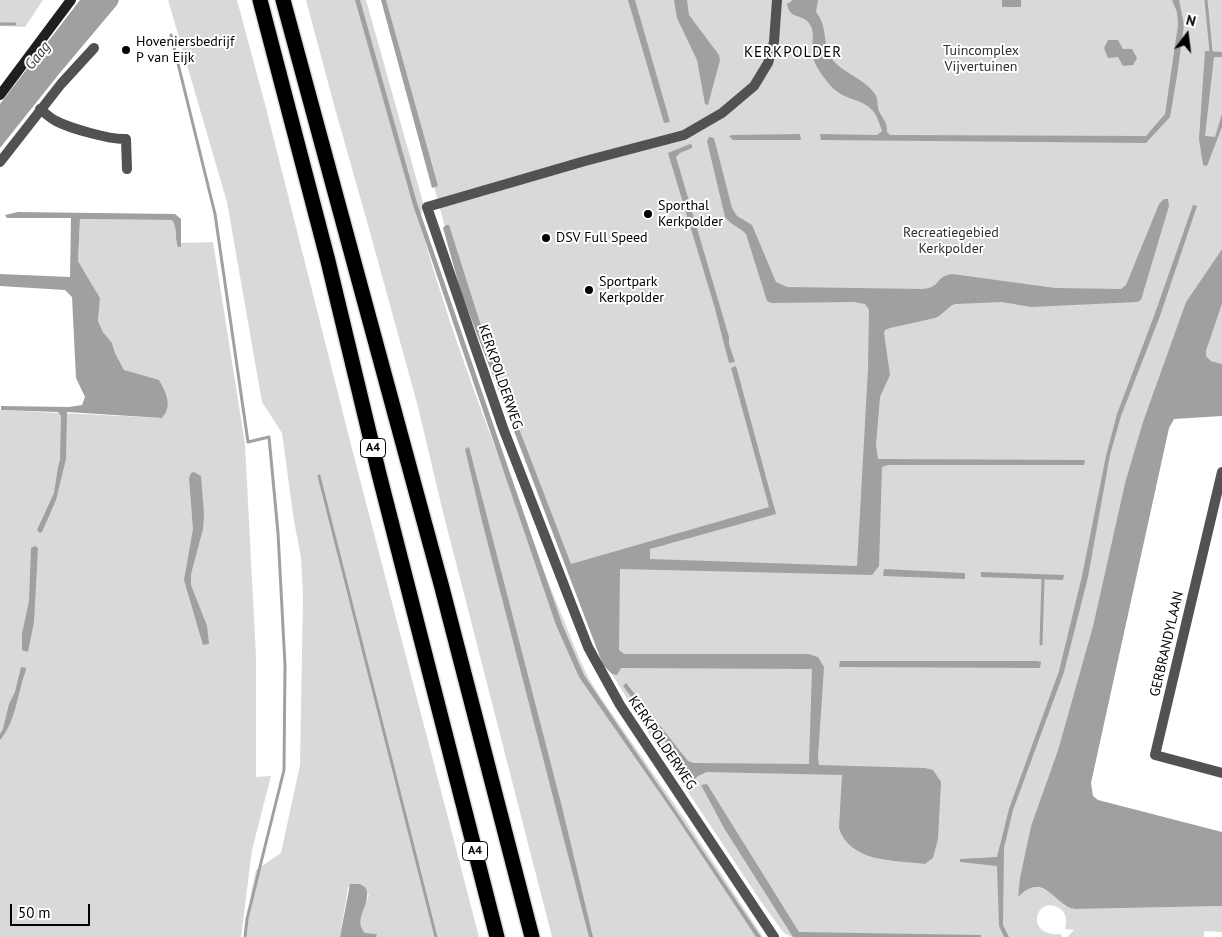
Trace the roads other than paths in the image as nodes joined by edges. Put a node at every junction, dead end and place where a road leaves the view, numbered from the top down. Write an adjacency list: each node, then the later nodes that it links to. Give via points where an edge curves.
1 (71, 0): 6 (main road)
2 (260, 0): 12 (highway, A4)
3 (283, 0): 13 (highway, A4, via 441,584)
4 (777, 0): 14 (street, KERKPOLDERWEG, via 774,42 768,63 754,86 722,113 679,136 427,208 503,428 588,648 620,705)
5 (94, 48): 7 (street)
6 (0, 95)
7 (40, 110): 8 (street); 9 (street, via 77,128 126,139)
8 (0, 162)
9 (127, 169)
10 (1222, 472): 11 (street, GERBRANDYLAAN, via 1155,755)
11 (1222, 773)
12 (497, 937)
13 (532, 937)
14 (774, 937)

